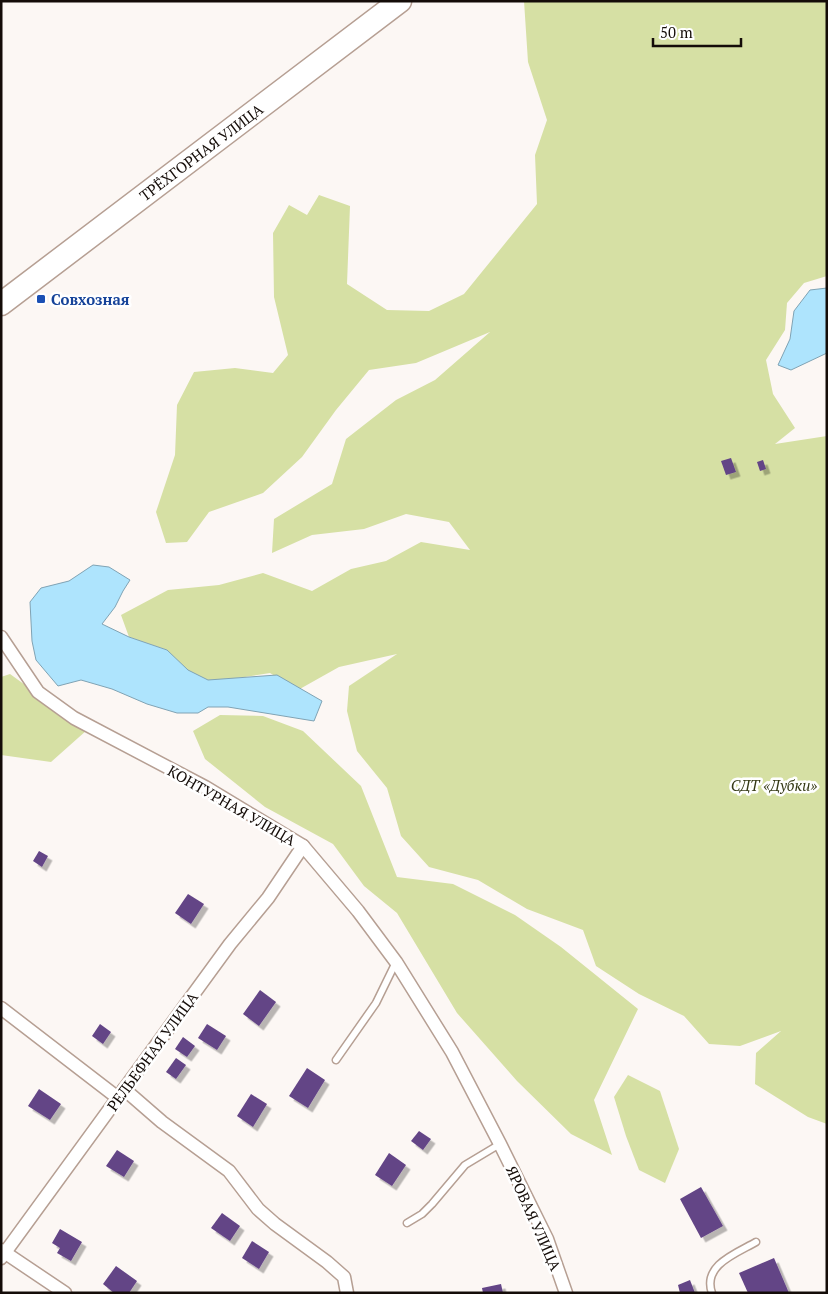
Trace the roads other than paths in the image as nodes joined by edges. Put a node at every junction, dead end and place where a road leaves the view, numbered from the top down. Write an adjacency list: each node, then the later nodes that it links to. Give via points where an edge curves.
1 (400, 1): 2 (highway, ТРЁХГОРНАЯ УЛИЦА)
2 (1, 304)
3 (1, 637): 4 (street, КОНТУРНАЯ УЛИЦА, via 38,692 74,718 205,787)
4 (303, 846): 5 (street, КОНТУРНАЯ УЛИЦА); 8 (street, РЕЛЬЕФНАЯ УЛИЦА, via 268,898 230,944)
5 (396, 962): 7 (lane, via 376,1003); 9 (street, КОНТУРНАЯ УЛИЦА, via 452,1052)
6 (1, 1008): 8 (street)
7 (336, 1060)
8 (121, 1093): 12 (street, РЕЛЬЕФНАЯ УЛИЦА); 14 (street, via 229,1171 258,1209 344,1278)
9 (500, 1144): 10 (lane, via 465,1165 432,1204); 15 (street, ЯРОВАЯ УЛИЦА, via 547,1239)
10 (407, 1223)
11 (756, 1242): 16 (lane, via 717,1265 710,1276)
12 (2, 1254): 13 (street)
13 (65, 1293)
14 (347, 1293)
15 (566, 1293)
16 (712, 1293)

